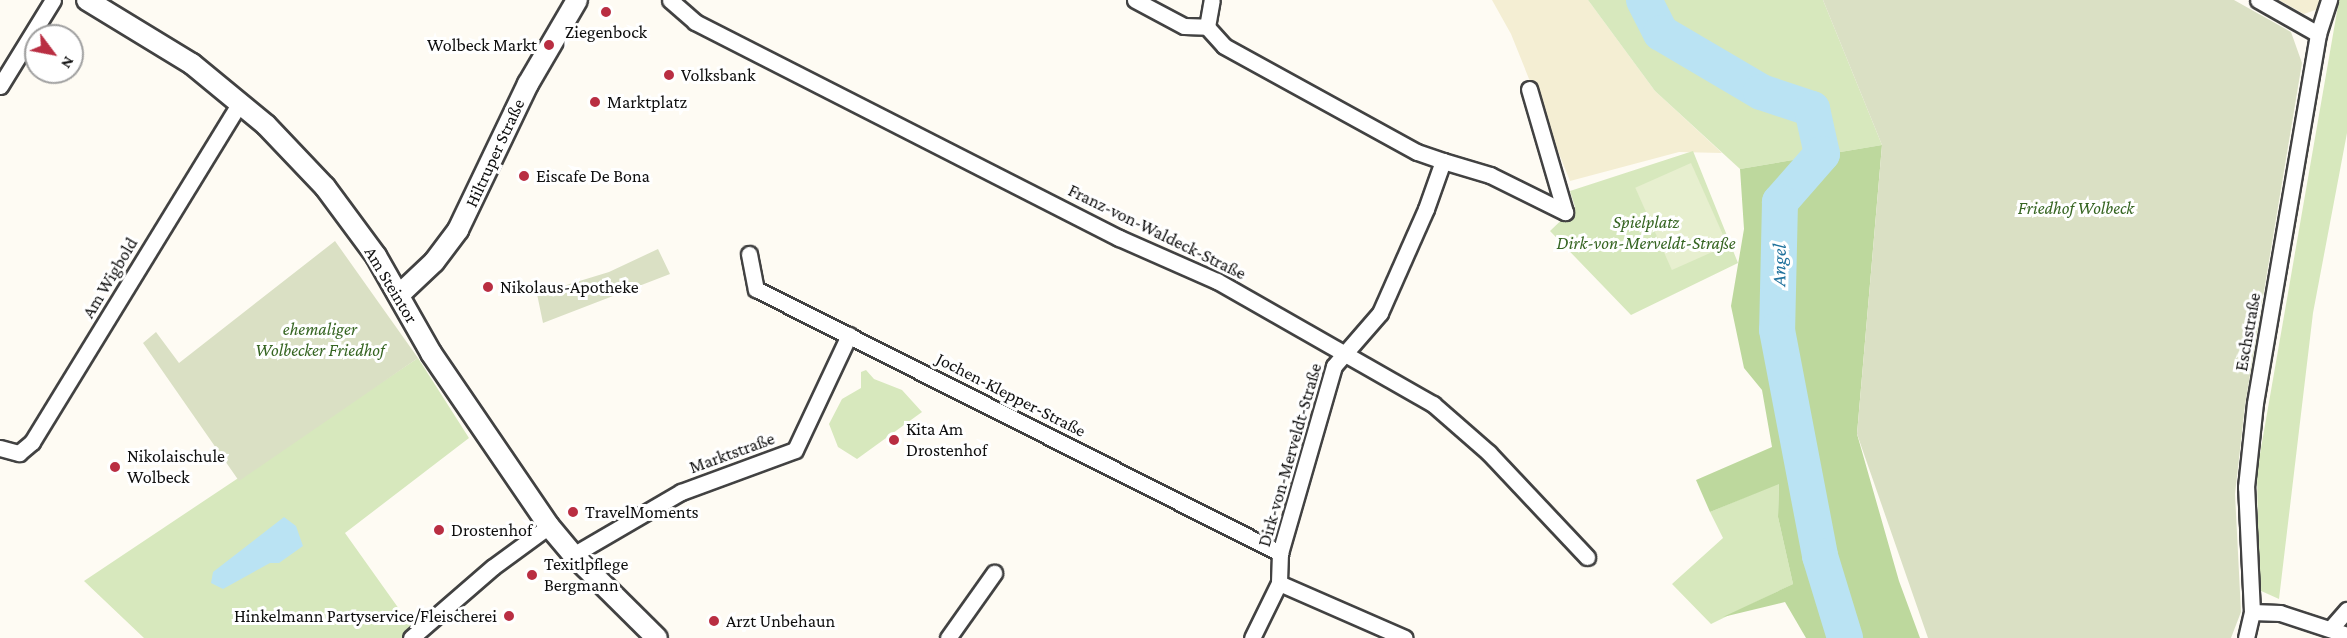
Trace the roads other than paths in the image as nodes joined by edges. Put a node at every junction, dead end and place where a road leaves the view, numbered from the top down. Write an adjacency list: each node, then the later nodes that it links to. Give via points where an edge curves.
1 (53, 0): 11 (street)
2 (87, 0): 13 (street, Am Steintor, via 164,45)
3 (577, 0): 16 (street, Hiltruper Straße, via 528,84 458,230 434,262)
4 (670, 0): 18 (street, Franz-von-Waldeck-Straße, via 704,27 846,95 1119,238 1217,282 1304,327)
5 (1135, 0): 9 (street, via 1184,26)
6 (1212, 0): 9 (street)
7 (2258, 0): 10 (street)
8 (2329, 0): 10 (street, Eschstraße)
9 (1207, 27): 14 (street, via 1224,46 1417,152)
10 (2318, 34): 27 (street, Eschstraße, via 2255,403 2246,487)
11 (0, 86)
12 (1529, 89): 14 (street, via 1565,212 1490,175)
13 (240, 102): 16 (street, Am Steintor, via 339,203); 19 (street, Am Wigbold, via 32,442 19,453)
14 (1443, 161): 18 (street, Dirk-von-Merveldt-Straße, via 1380,313)
15 (749, 255): 17 (street, Jochen-Klepper-Straße, via 756,289)
16 (399, 295): 20 (street, Am Steintor, via 431,353)
17 (849, 335): 21 (street, Jochen-Klepper-Straße); 22 (street, Marktstraße, via 795,450 681,492)
18 (1341, 353): 21 (street, Dirk-von-Merveldt-Straße); 23 (street, Franz-von-Waldeck-Straße, via 1449,416)
19 (0, 448)
20 (549, 526): 22 (street, Am Steintor); 31 (street, via 493,567)
21 (1280, 553): 25 (street, Dirk-von-Merveldt-Straße)
22 (573, 555): 29 (street, Am Steintor)
23 (1587, 557)
24 (994, 573): 33 (street)
25 (1279, 583): 34 (street, Dirk-von-Merveldt-Straße); 35 (street)
26 (2347, 610): 28 (street)
27 (2252, 612): 28 (street, via 2280,613 2315,627); 36 (street, Eschstraße)
28 (2332, 627): 30 (street)
29 (637, 632): 32 (street, Am Steintor)
30 (2347, 635)
31 (411, 638)
32 (657, 638)
33 (948, 638)
34 (1251, 638)
35 (1406, 638)
36 (2246, 638)

